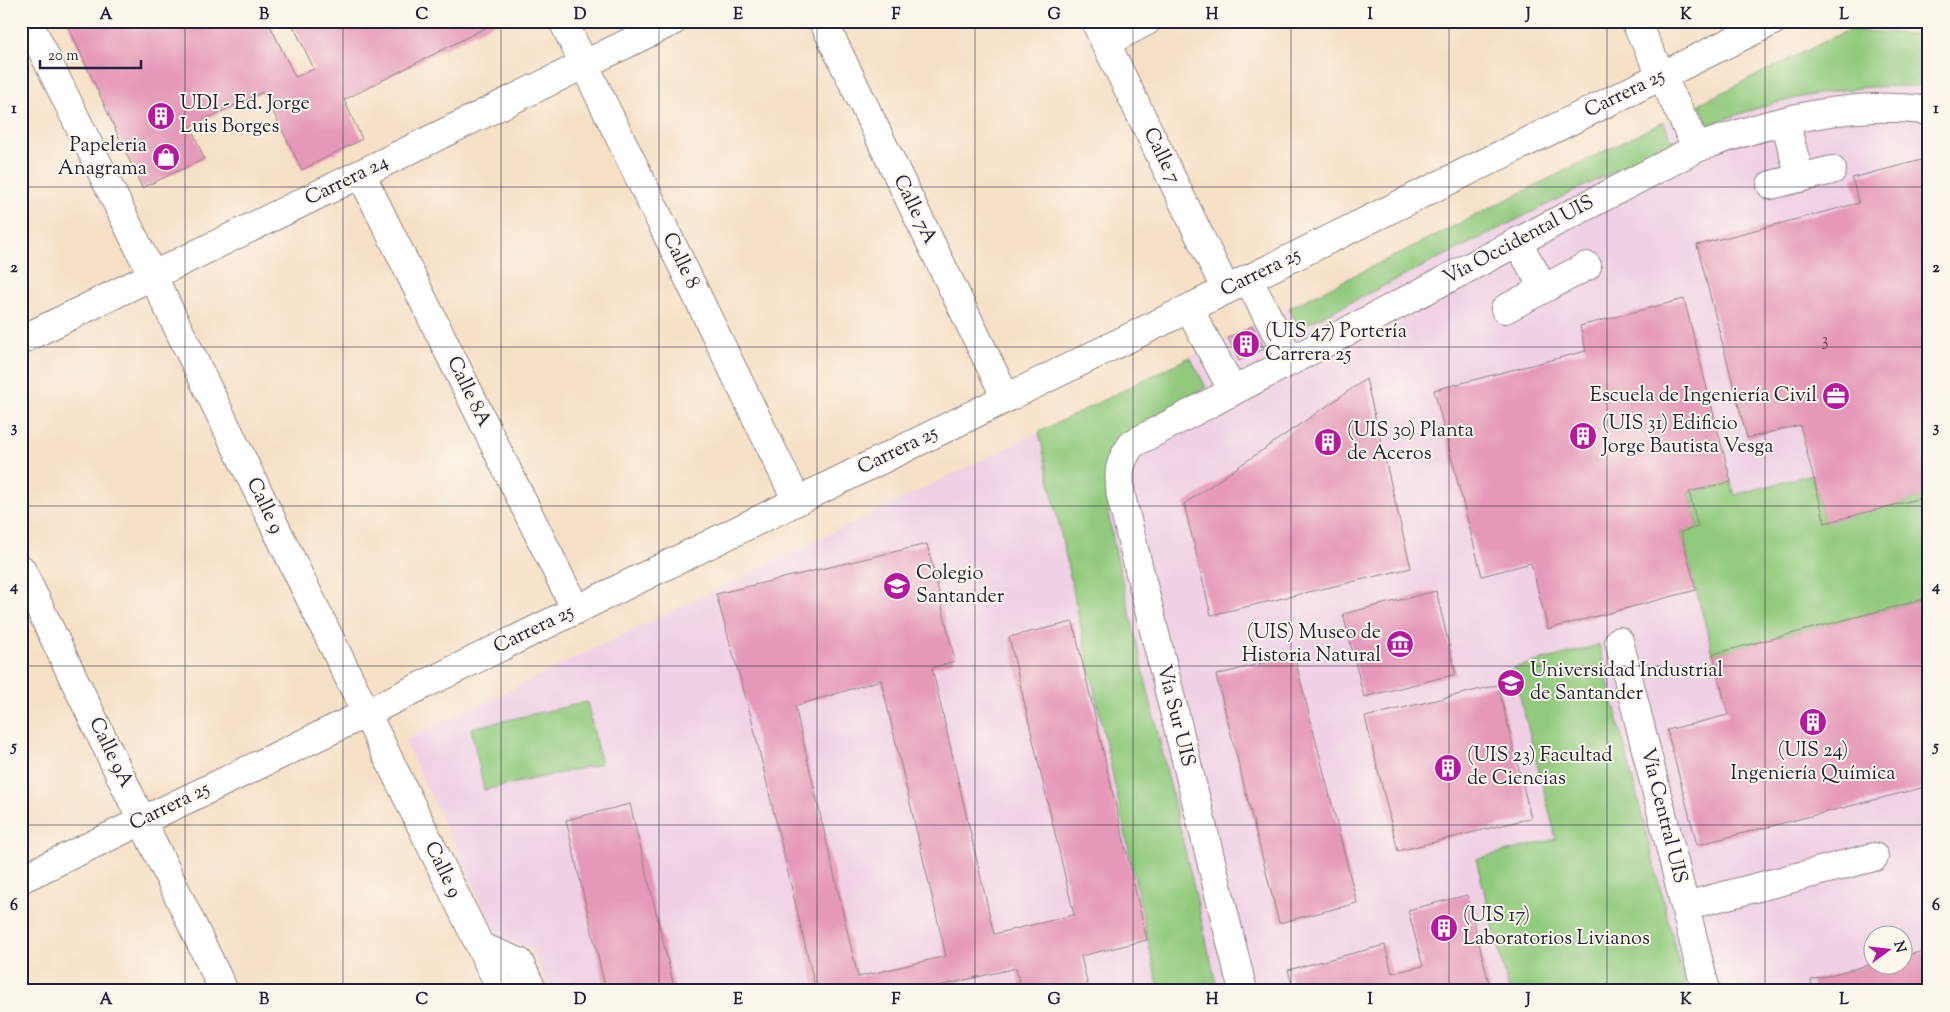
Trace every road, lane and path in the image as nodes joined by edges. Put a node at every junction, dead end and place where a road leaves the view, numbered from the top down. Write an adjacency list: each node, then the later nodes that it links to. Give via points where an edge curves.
1 (28, 21): 20 (street, Calle 9)
2 (563, 21): 9 (street, Calle 8)
3 (673, 21): 9 (street, Carrera 24)
4 (823, 21): 28 (street, Calle 7A)
5 (1147, 21): 8 (street)
6 (1634, 21): 10 (street)
7 (1773, 21): 10 (street, Carrera 25)
8 (1100, 32): 21 (street, Calle 7)
9 (584, 64): 15 (street, Carrera 24); 30 (street, Calle 8)
10 (1662, 76): 13 (street); 21 (street, Carrera 25)
11 (1929, 111): 12 (street, Vía Occidental UIS, via 1884,108)
12 (1785, 121): 13 (street, Vía Occidental UIS); 16 (street)
13 (1697, 148): 18 (street, Vía Occidental UIS)
14 (1832, 170): 16 (street)
15 (361, 174): 20 (street, Carrera 24); 32 (street, Calle 8A)
16 (1800, 178): 17 (street)
17 (1771, 185)
18 (1517, 242): 22 (street); 26 (street, Vía Occidental UIS)
19 (1587, 266): 22 (street)
20 (152, 276): 25 (street, Carrera 24); 34 (street, Calle 9)
21 (1237, 285): 23 (street, Carrera 25); 26 (street, Calle 7)
22 (1544, 288): 24 (street)
23 (1189, 308): 27 (street); 28 (street, Carrera 25)
24 (1505, 309)
25 (21, 340)
26 (1291, 361): 27 (street, Vía Occidental UIS)
27 (1232, 391): 29 (street, Vía Occidental UIS)
28 (1006, 398): 30 (street, Carrera 25)
29 (1132, 444): 43 (street, Vía Sur UIS, via 1121,460 1118,476 1121,496)
30 (797, 501): 32 (street, Carrera 25)
31 (21, 569): 35 (street, Calle 9A)
32 (576, 610): 34 (street, Carrera 25)
33 (1619, 641): 38 (street, Vía Central UIS)
34 (364, 713): 35 (street, Carrera 25); 39 (street, Calle 9)
35 (142, 820): 37 (street, Carrera 25); 40 (street, Calle 9A)
36 (1874, 857): 38 (street)
37 (21, 879)
38 (1685, 906): 44 (street, Vía Central UIS)
39 (481, 947): 41 (street, Calle 9); 42 (street, via 519,962)
40 (224, 991)
41 (502, 991)
42 (533, 991)
43 (1243, 991)
44 (1706, 991)

